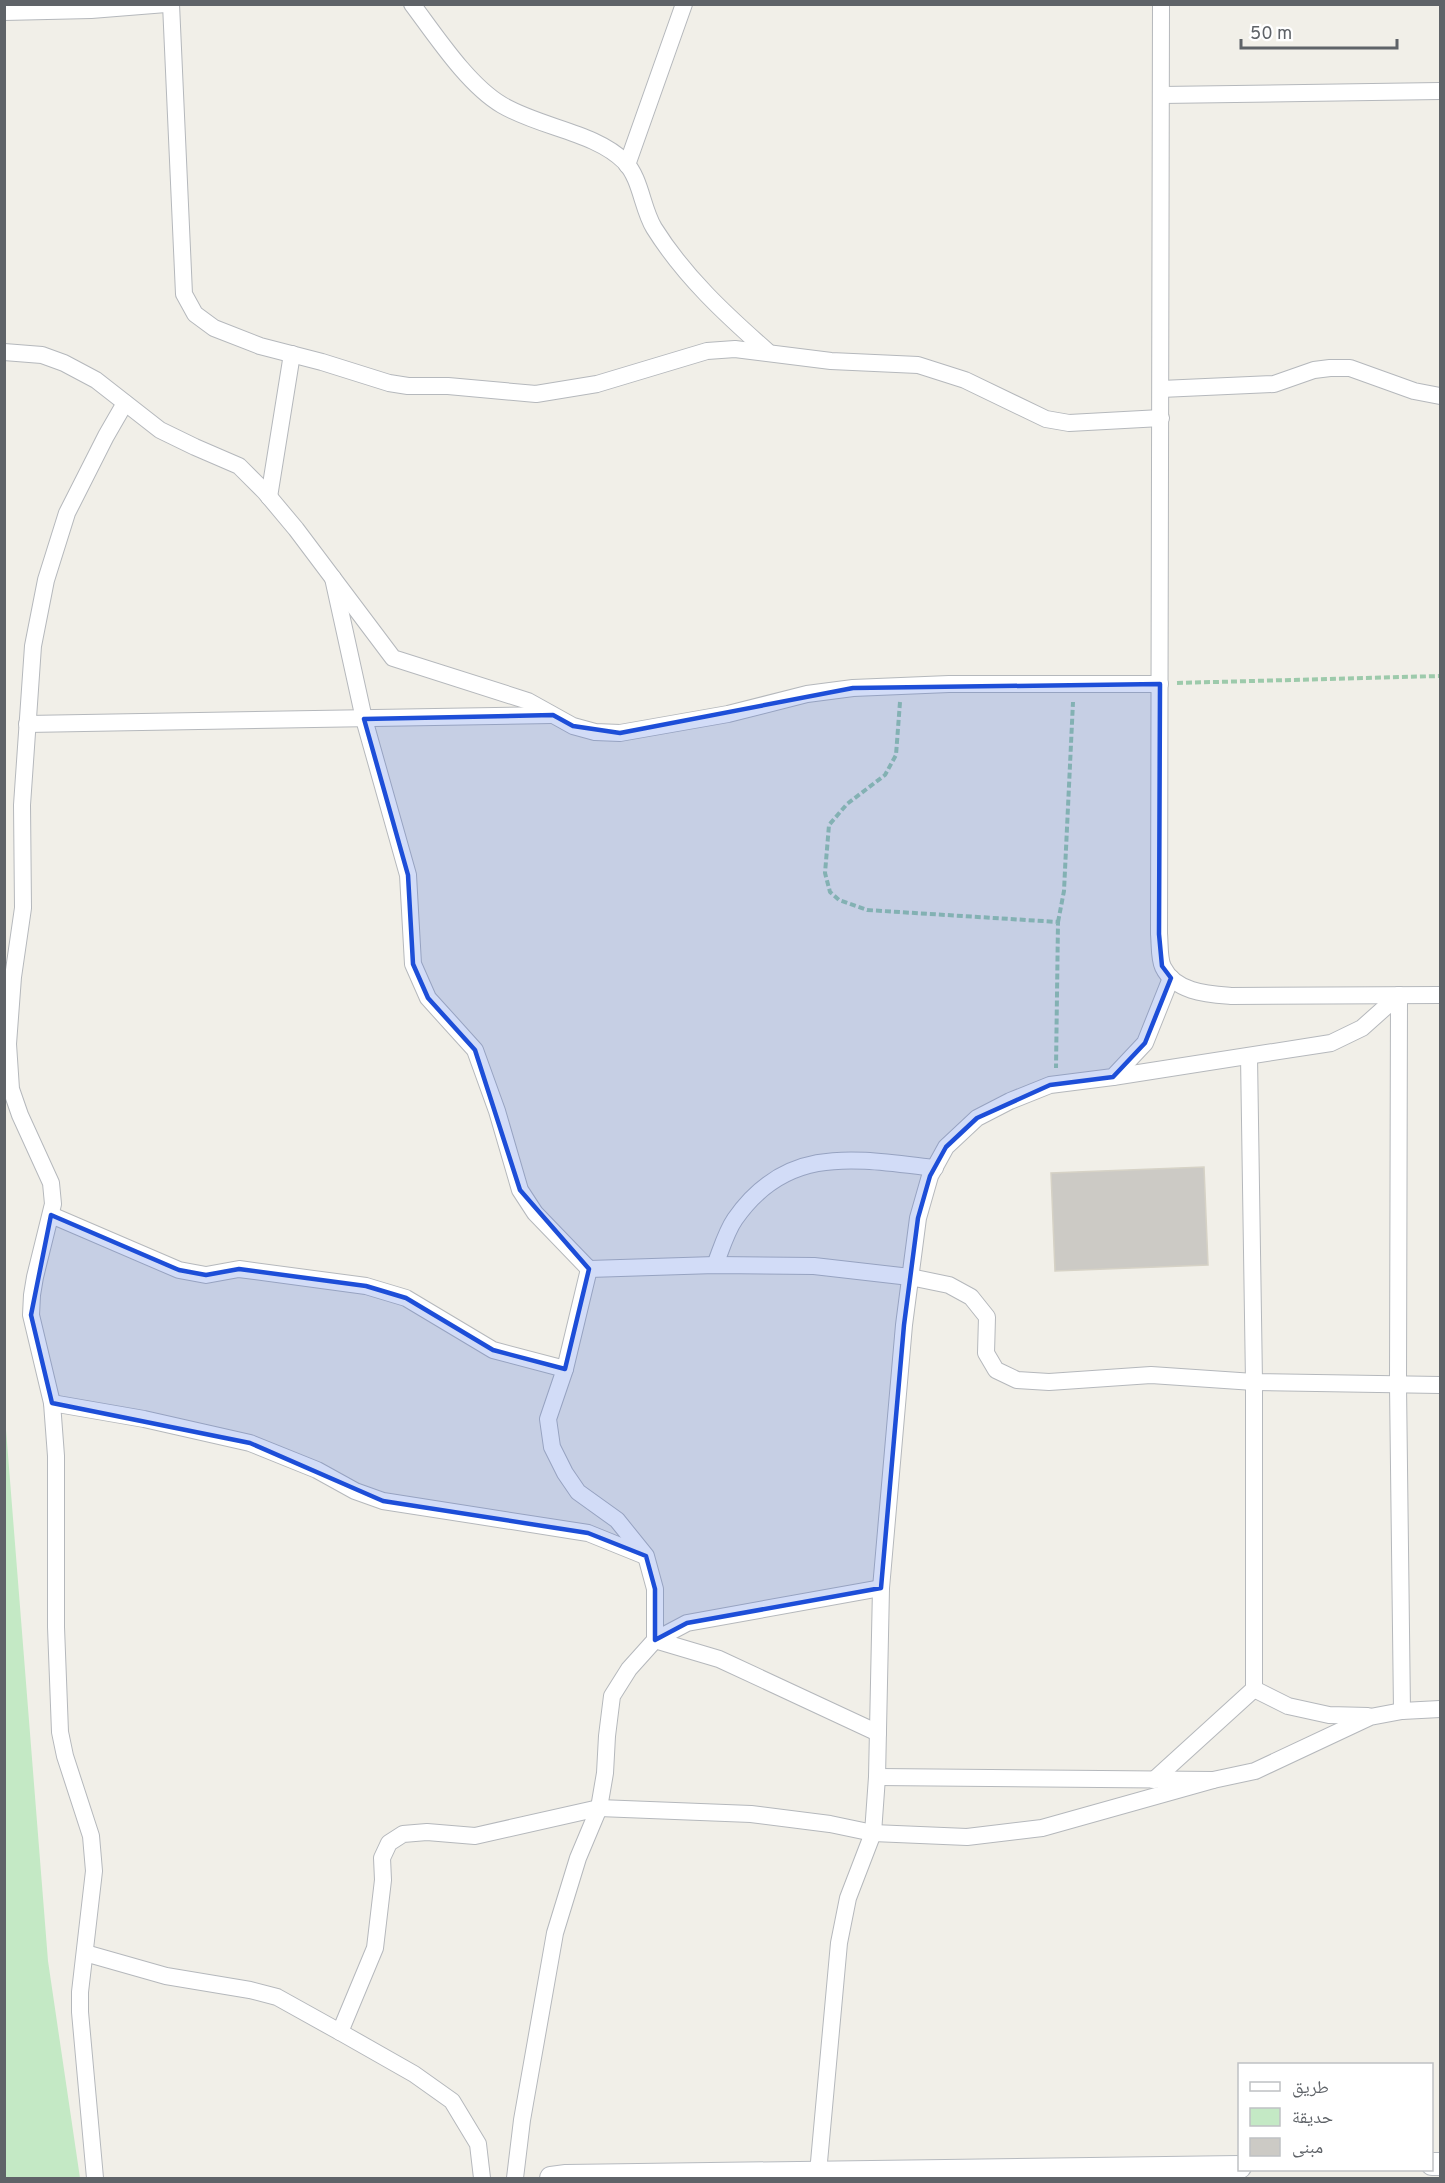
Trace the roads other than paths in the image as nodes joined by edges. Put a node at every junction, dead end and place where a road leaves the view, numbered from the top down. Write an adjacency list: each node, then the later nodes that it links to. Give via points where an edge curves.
1 (166, 4): 6 (street)
2 (171, 4): 13 (street, via 184,294 195,314 214,328)
3 (412, 4): 10 (street, via 473,80 500,104 533,121 599,143)
4 (684, 4): 10 (street)
5 (1161, 4): 9 (street)
6 (91, 7): 7 (street)
7 (4, 12)
8 (1440, 91): 9 (street)
9 (1161, 95): 14 (street)
10 (627, 165): 11 (street, via 647,216 666,247 698,286)
11 (767, 351): 13 (street, via 707,351 597,384 536,394 389,383); 17 (street, via 831,361 918,365 965,380 1046,419 1069,423)
12 (4, 352): 16 (street, via 42,355 64,363 96,380)
13 (292, 354): 18 (street)
14 (1161, 388): 15 (street, via 1274,384 1314,370 1350,368); 17 (street)
15 (1440, 396)
16 (125, 403): 18 (street, via 160,430 239,466); 23 (street, via 67,513 46,580 33,646)
17 (1161, 418): 20 (street)
18 (269, 497): 19 (street)
19 (333, 578): 21 (street, via 393,658 528,701); 22 (street)
20 (1160, 684): 21 (street, via 853,688 620,733 595,732); 24 (street, via 1159,934 1162,966)
21 (553, 715): 22 (street)
22 (364, 719): 23 (street); 32 (street, via 408,875 413,964 428,999 474,1050 520,1190 535,1213)
23 (27, 724): 30 (street, via 22,805 23,908 13,977 9,1070 20,1115 51,1183)
24 (1171, 978): 25 (street, via 1205,994 1231,996); 28 (street, via 1145,1043)
25 (1399, 995): 26 (street); 27 (street, via 1362,1028 1331,1043); 36 (street)
26 (1440, 995)
27 (1250, 1056): 28 (street); 35 (street)
28 (1113, 1077): 29 (street, via 1056,1085 1010,1101 977,1118 946,1147)
29 (935, 1168): 31 (street, via 870,1160 824,1160 785,1173 760,1190 734,1220); 33 (street, via 918,1218)
30 (51, 1215): 34 (street, via 179,1270 206,1275 239,1269 366,1286 406,1298 493,1350); 38 (street, via 32,1294 31,1315)
31 (715, 1265): 32 (street); 33 (street, via 814,1266)
32 (589, 1269): 34 (street)
33 (910, 1277): 35 (street, via 949,1285 971,1297 987,1317 986,1353 996,1370 1017,1380 1151,1376); 40 (street)
34 (565, 1369): 39 (street, via 548,1419 552,1447 578,1491 617,1520)
35 (1254, 1382): 36 (street); 42 (street)
36 (1398, 1385): 37 (street); 44 (street)
37 (1440, 1385)
38 (52, 1403): 39 (street, via 250,1443 382,1501 588,1533); 52 (street, via 60,1732 89,1827 93,1854)
39 (646, 1556): 41 (street, via 655,1589)
40 (881, 1588): 41 (street, via 687,1623); 46 (street)
41 (655, 1640): 46 (street, via 719,1659); 50 (street, via 612,1696)
42 (1254, 1689): 45 (street, via 1288,1706 1329,1715); 48 (street)
43 (1440, 1709): 44 (street)
44 (1402, 1711): 45 (street)
45 (1370, 1717): 49 (street, via 1255,1771)
46 (878, 1733): 47 (street)
47 (878, 1777): 48 (street); 51 (street)
48 (1154, 1779): 49 (street)
49 (1213, 1780): 51 (street, via 1042,1828 967,1837)
50 (598, 1808): 51 (street, via 751,1814); 53 (street, via 475,1836 403,1834 389,1843 382,1858 375,1948); 58 (street, via 555,1933)
51 (873, 1833): 55 (street, via 848,1898 839,1943)
52 (85, 1953): 53 (street, via 166,1976 277,1997); 56 (street, via 80,2031)
53 (340, 2032): 57 (street, via 414,2074 452,2101 478,2144)
54 (1238, 2167): 55 (street)
55 (818, 2173): 59 (street)
56 (95, 2178)
57 (482, 2178)
58 (515, 2178)
59 (551, 2178)

